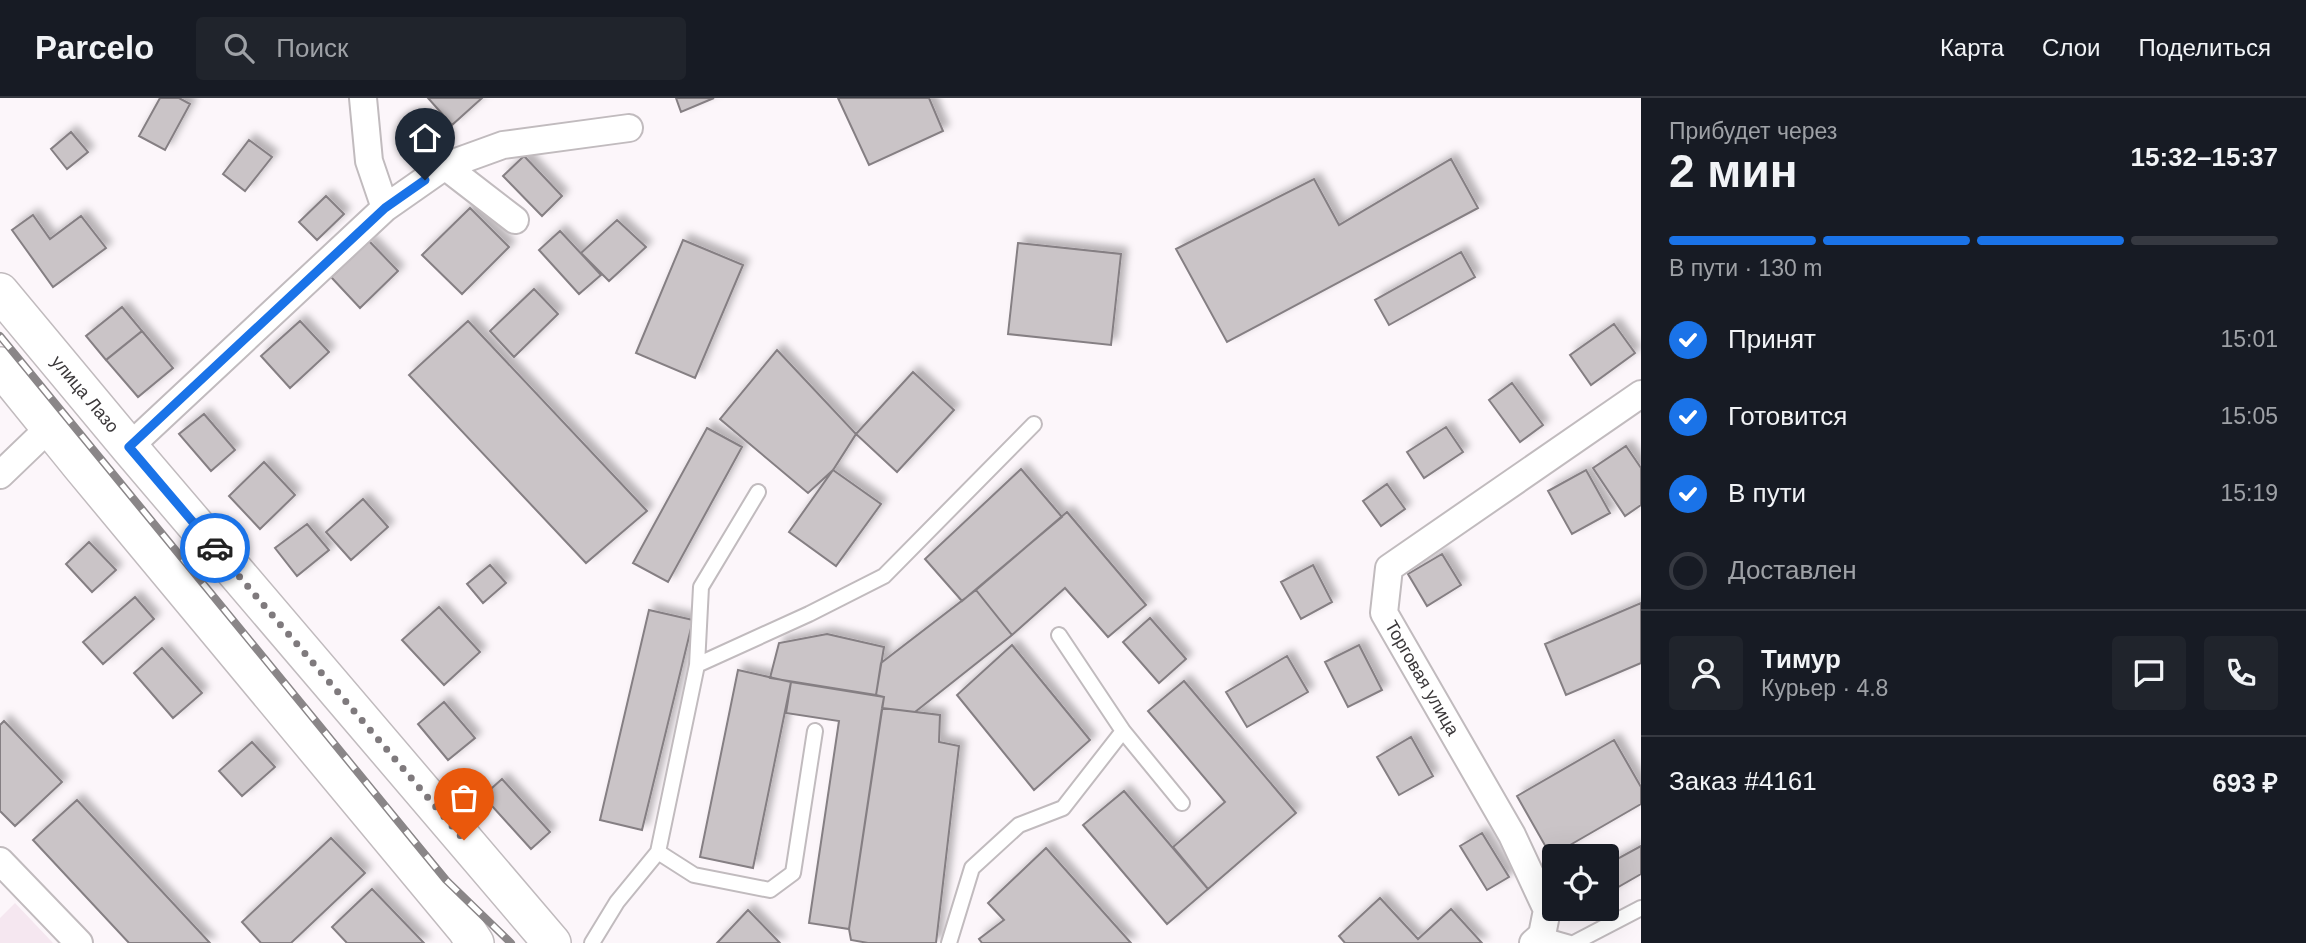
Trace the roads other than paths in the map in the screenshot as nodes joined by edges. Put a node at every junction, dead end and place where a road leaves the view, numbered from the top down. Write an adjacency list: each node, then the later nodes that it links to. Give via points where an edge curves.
1 (363, 98): 4 (street, via 369,161)
2 (629, 128): 3 (street, via 503,145)
3 (446, 166): 4 (street); 5 (street)
4 (385, 208): 11 (street)
5 (515, 220)
6 (0, 292): 11 (main road, улица Лазо)
7 (0, 366): 10 (main road)
8 (1641, 394): 22 (street, Торговая улица, via 1389,568 1384,613 1512,835 1547,910)
9 (1034, 424): 15 (lane, via 884,576)
10 (50, 427): 12 (street); 24 (main road)
11 (129, 447): 25 (main road, улица Лазо)
12 (0, 475)
13 (758, 492): 15 (lane, via 701,587)
14 (1059, 635): 17 (lane)
15 (697, 665): 19 (lane)
16 (815, 731): 19 (lane, via 793,873 771,890 694,876)
17 (1123, 731): 18 (lane); 27 (lane, via 1063,808 1019,825 972,868)
18 (1182, 803)
19 (658, 852): 26 (lane, via 617,902)
20 (0, 861): 23 (street)
21 (1641, 908): 28 (lane)
22 (1537, 939): 28 (lane)
23 (79, 943)
24 (475, 943)
25 (552, 943)
26 (592, 943)
27 (949, 943)
28 (1572, 943)

